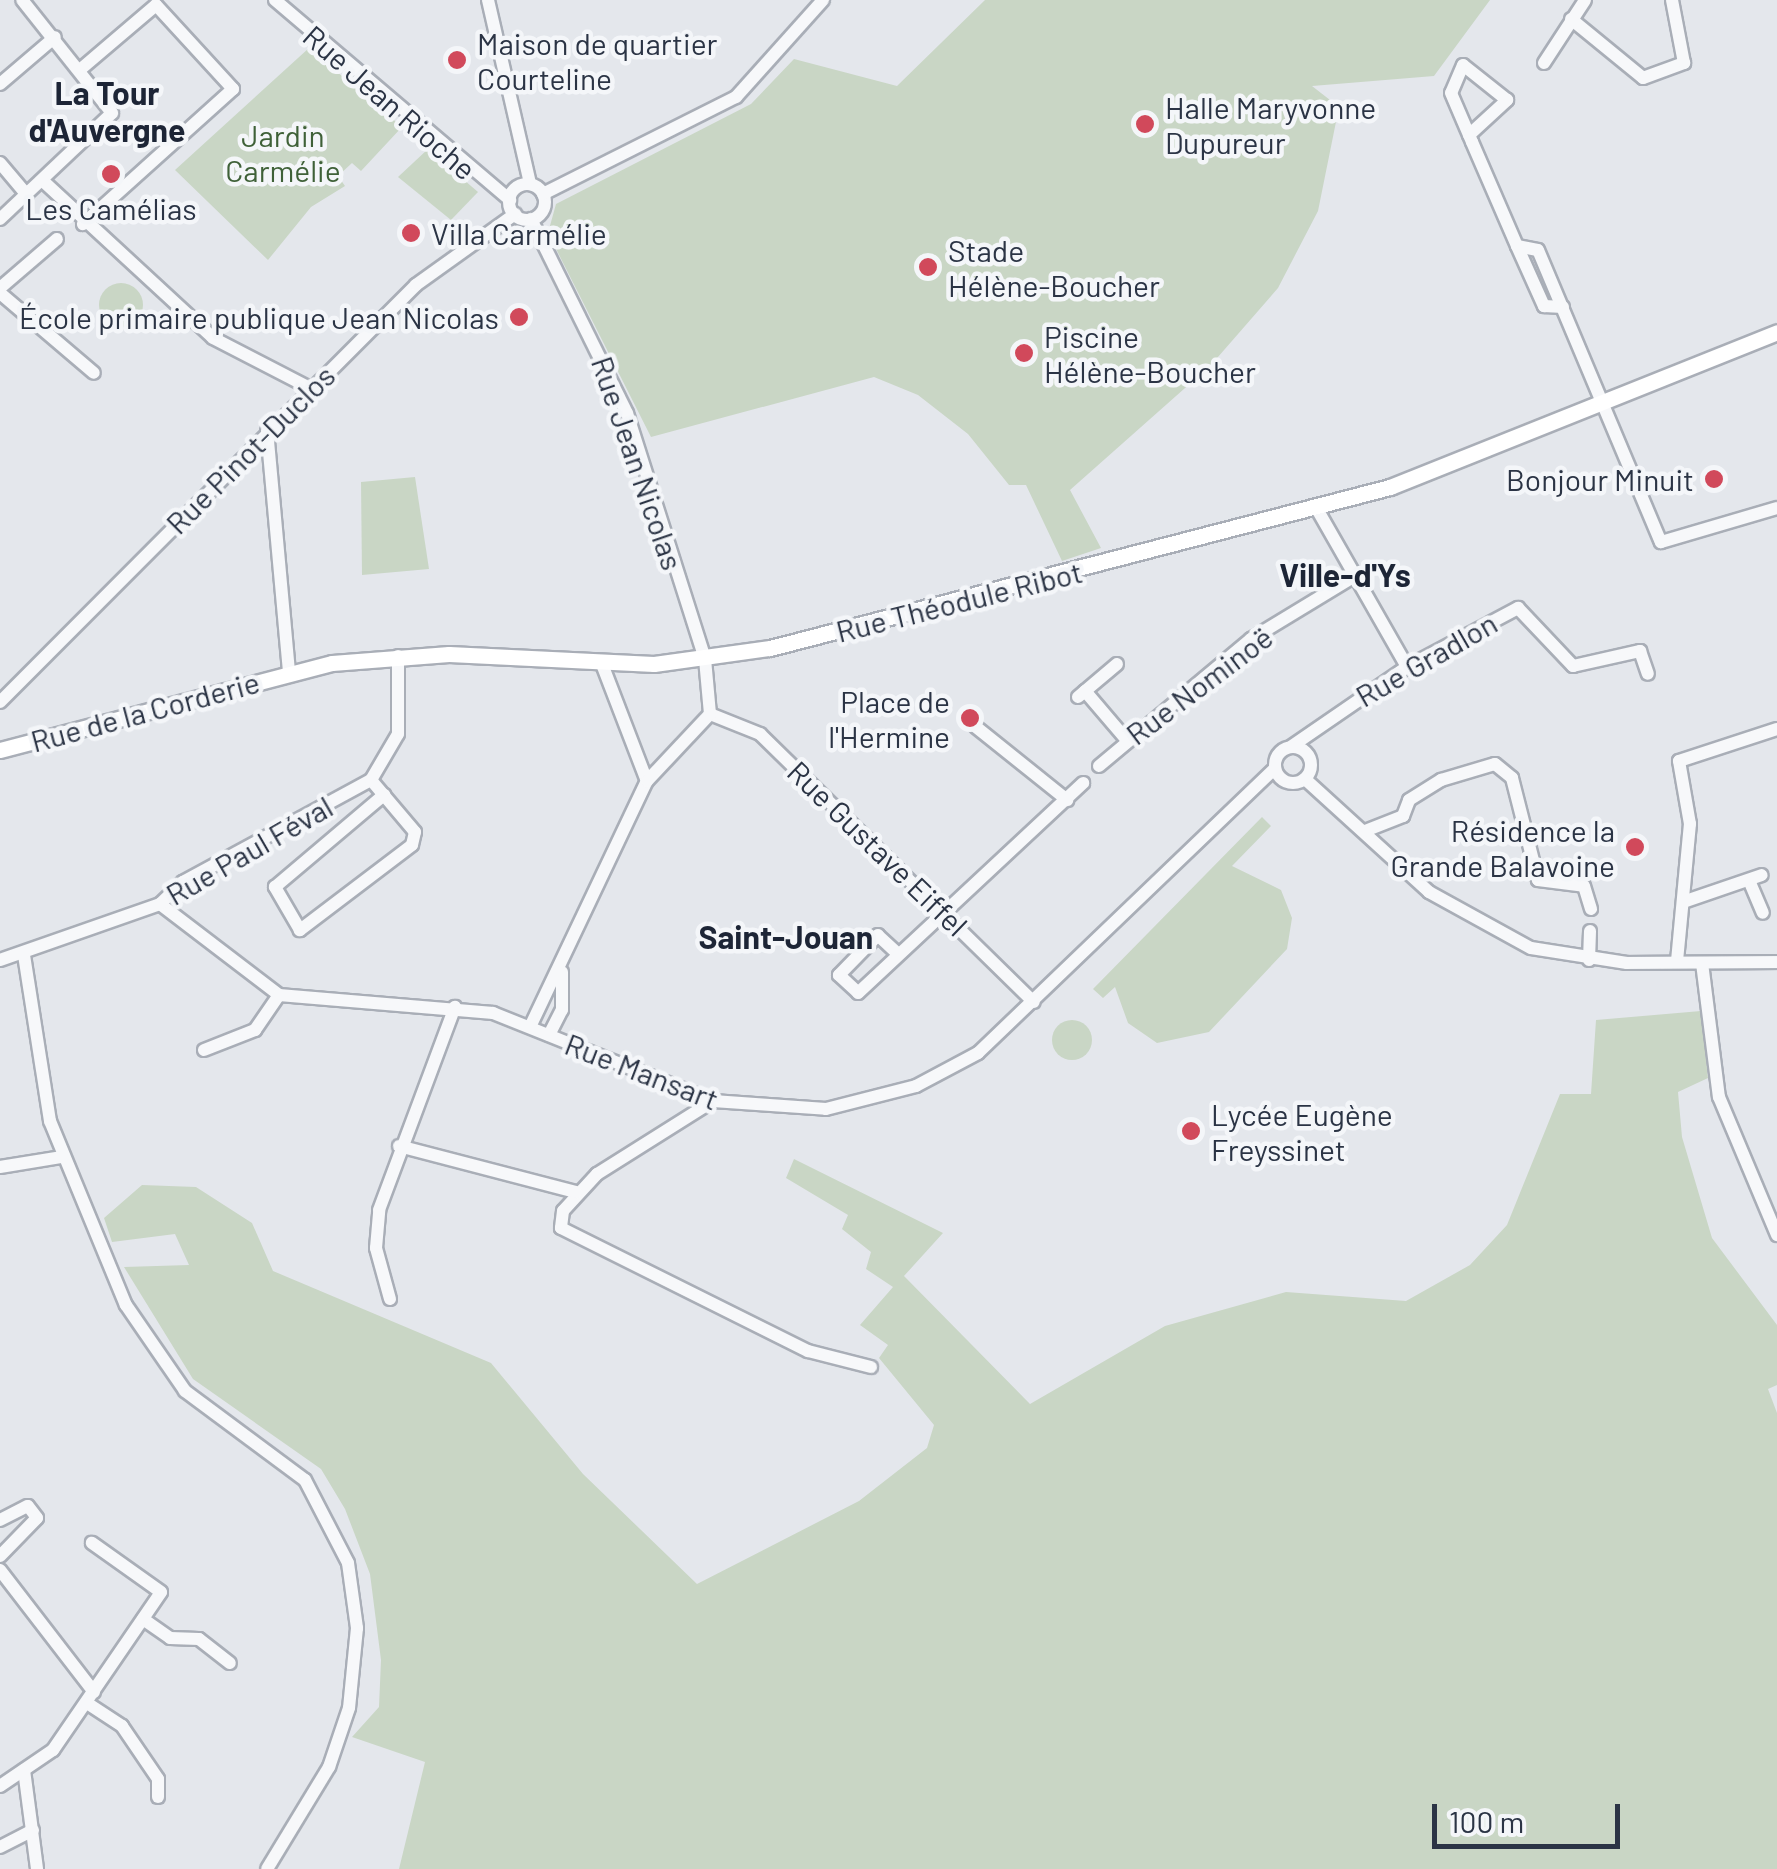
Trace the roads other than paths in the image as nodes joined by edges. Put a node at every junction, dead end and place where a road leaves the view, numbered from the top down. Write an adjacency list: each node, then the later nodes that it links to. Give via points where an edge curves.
1 (22, 0): 8 (street)
2 (275, 0): 18 (street, Rue Jean Rioche)
3 (488, 0): 15 (street)
4 (823, 0): 16 (street, via 736,97)
5 (1585, 0): 7 (street)
6 (1672, 0): 7 (street, via 1684,63 1643,78)
7 (1571, 19): 9 (street)
8 (55, 37): 10 (street); 11 (street)
9 (1544, 63)
10 (82, 68): 14 (street, via 111,101 110,122); 21 (street, via 156,5 233,90)
11 (0, 84)
12 (1469, 134): 12 (street, via 1451,92 1462,65 1506,100); 27 (street, via 1518,246 1538,250)
13 (0, 163): 17 (street)
14 (43, 181): 17 (street); 21 (street)
15 (530, 184): 16 (street); 18 (street, Rue Pinot-Duclos)
16 (544, 194): 20 (street)
17 (27, 195): 19 (street)
18 (512, 207): 20 (street); 26 (street, Rue Pinot-Duclos, via 416,285)
19 (0, 218)
20 (531, 219): 33 (street, Rue Jean Nicolas, via 627,413)
21 (83, 224): 26 (street, via 213,338)
22 (56, 239): 23 (street)
23 (0, 291): 25 (street)
24 (1777, 332): 27 (main road, Rue Théodule Ribot)
25 (94, 373)
26 (310, 388): 28 (street, Rue Pinot-Duclos)
27 (1606, 401): 29 (street, via 1661,542); 30 (main road, Rue Théodule Ribot)
28 (267, 430): 37 (street); 39 (street, Rue Pinot-Duclos)
29 (1777, 508)
30 (1317, 509): 31 (street); 33 (main road, Rue Théodule Ribot)
31 (1354, 577): 36 (street); 43 (street, Rue Nominoë, via 1251,639)
32 (398, 656): 34 (main road, Rue Théodule Ribot); 37 (main road, Rue Théodule Ribot); 49 (street, Rue Paul Féval, via 398,734)
33 (705, 659): 34 (main road, Rue Théodule Ribot); 40 (street, Rue Jean Nicolas)
34 (602, 664): 50 (street)
35 (1117, 664): 43 (street, via 1082,694)
36 (1407, 667): 38 (street, Rue Gradlon, via 1518,608 1573,666 1640,651); 44 (street, Rue Gradlon)
37 (289, 672): 45 (main road, Rue de la Corderie)
38 (1648, 674)
39 (0, 702)
40 (710, 714): 50 (street); 58 (street, Rue Gustave Eiffel, via 760,734)
41 (976, 727): 53 (street)
42 (1777, 728): 55 (street, via 1679,761 1690,824)
43 (1125, 738): 46 (street, Rue Nominoë)
44 (1292, 746): 47 (street, Rue Gradlon); 48 (street, via 1309,755)
45 (0, 750)
46 (1099, 766)
47 (1274, 769): 48 (street, via 1286,782); 70 (street, Rue Mansart)
48 (1305, 778): 54 (street)
49 (371, 780): 52 (street); 56 (street, Rue Paul Féval)
50 (647, 781): 63 (street)
51 (1083, 782): 53 (street)
52 (384, 795): 52 (street, via 415,832 412,846 304,931 274,887)
53 (1067, 800): 58 (street)
54 (1365, 831): 57 (street, via 1403,816 1409,800 1441,780 1495,764 1512,778 1536,875 1584,886); 65 (street, via 1466,918)
55 (1683, 902): 59 (street, via 1756,880); 66 (street)
56 (160, 904): 62 (street, Rue Paul Féval); 69 (street)
57 (1591, 909)
58 (943, 912): 61 (street); 70 (street, Rue Gustave Eiffel)
59 (1763, 913)
60 (1590, 931): 65 (street)
61 (897, 953): 61 (street, via 878,935 840,975 858,993)
62 (24, 955): 64 (street, Rue Paul Féval); 77 (street)
63 (564, 959): 72 (street); 73 (street, via 562,1010)
64 (0, 960)
65 (1589, 960): 66 (street)
66 (1678, 961): 68 (street)
67 (1777, 962): 68 (street)
68 (1702, 963): 80 (street, via 1719,1096)
69 (280, 994): 71 (street, Rue Mansart); 74 (street, via 254,1030)
70 (1034, 1002): 75 (street, Rue Mansart, via 978,1053 882,1098 785,1111)
71 (456, 1007): 72 (street, Rue Mansart); 76 (street)
72 (530, 1027): 73 (street, Rue Mansart)
73 (549, 1036): 75 (street, Rue Mansart)
74 (204, 1050)
75 (713, 1101): 79 (street)
76 (399, 1146): 79 (street); 81 (street, via 378,1229)
77 (62, 1157): 78 (street); 96 (street, via 126,1305 166,1369 305,1480 354,1589 357,1655 340,1738)
78 (0, 1167)
79 (576, 1192): 82 (street, via 563,1210 570,1236 808,1351)
80 (1777, 1234)
81 (390, 1299)
82 (871, 1367)
83 (0, 1520): 85 (street, via 28,1506 37,1518)
84 (92, 1543): 87 (street, via 161,1592)
85 (0, 1556)
86 (0, 1570): 89 (street)
87 (142, 1619): 88 (street, via 170,1638 198,1638); 89 (street)
88 (230, 1663)
89 (90, 1698): 90 (street, via 53,1750); 92 (street, via 122,1726 158,1779)
90 (24, 1770): 91 (street); 93 (street)
91 (0, 1786)
92 (158, 1797)
93 (33, 1830): 94 (street); 95 (street)
94 (0, 1847)
95 (37, 1869)
96 (267, 1869)

